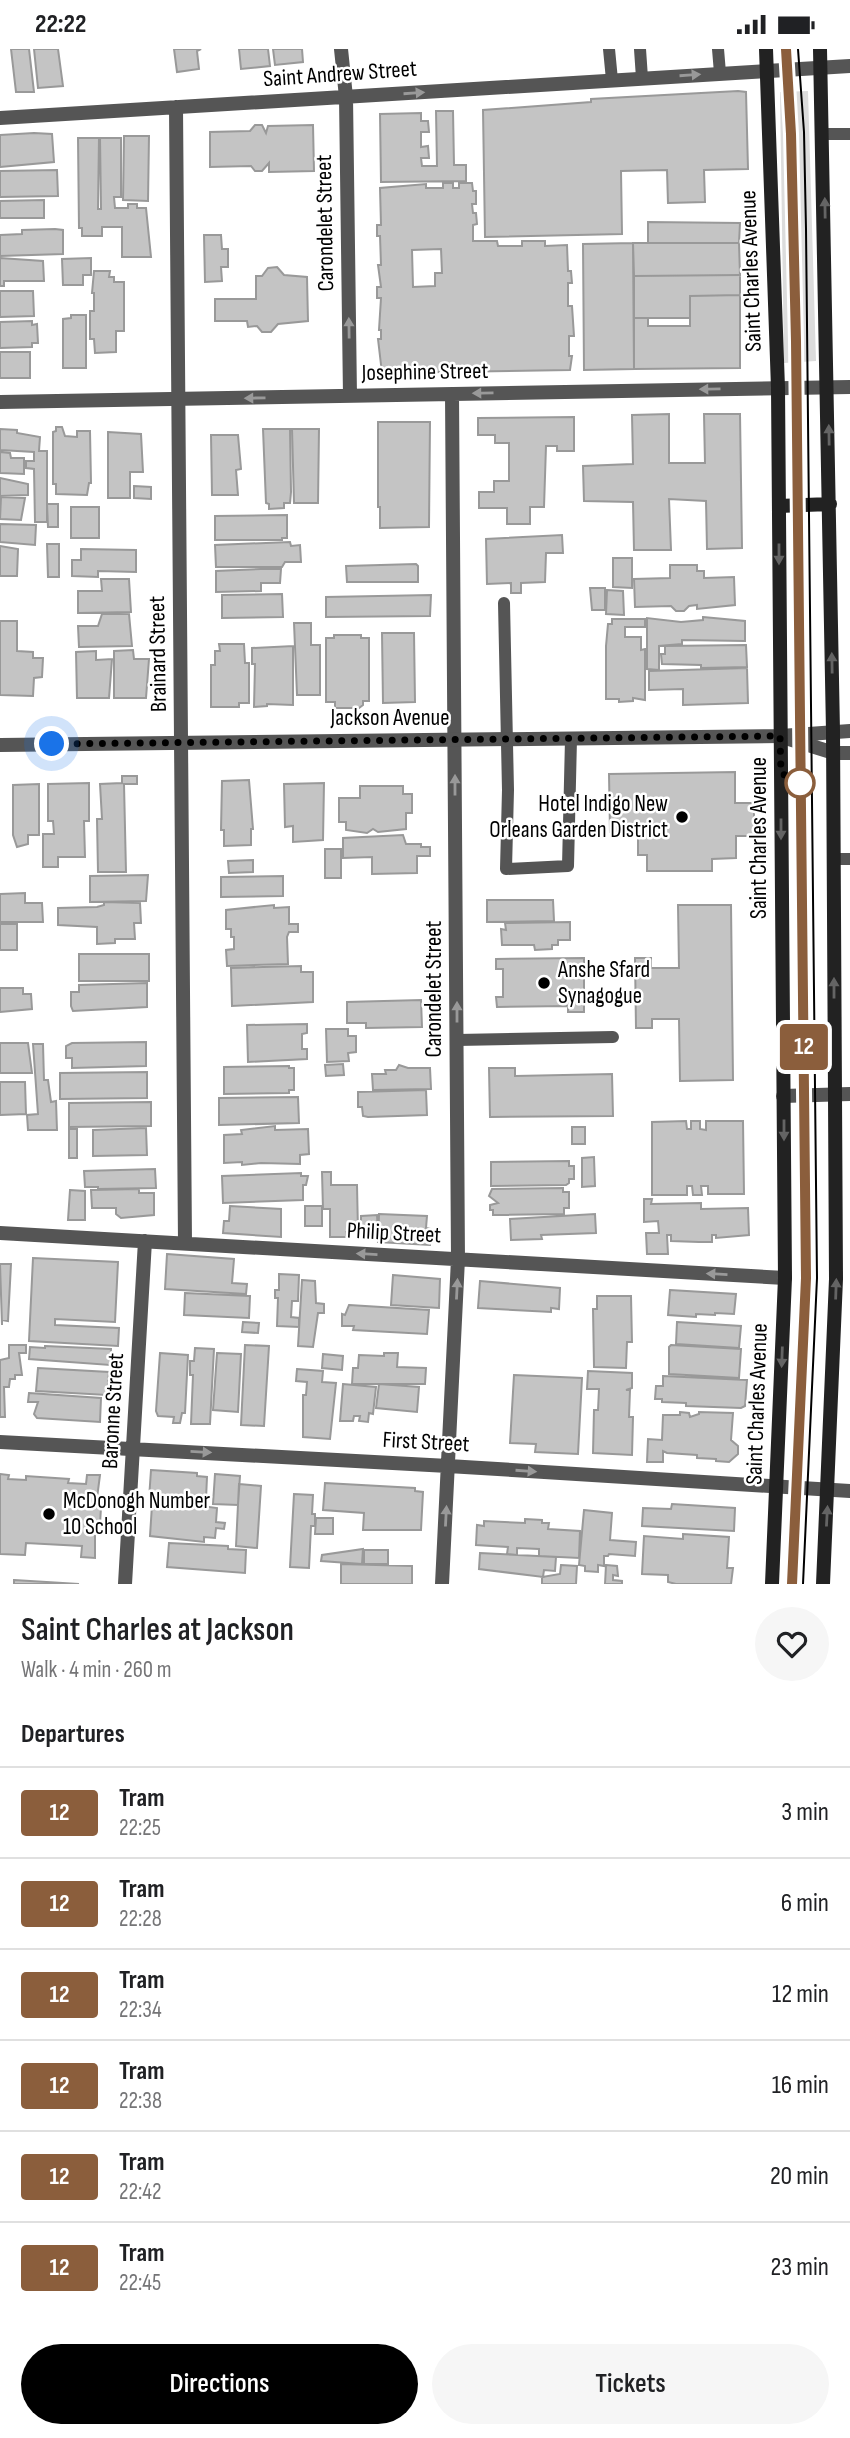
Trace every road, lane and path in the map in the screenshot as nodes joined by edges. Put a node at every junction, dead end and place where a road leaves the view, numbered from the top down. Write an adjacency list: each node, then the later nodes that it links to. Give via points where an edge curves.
1 (341, 49): 13 (street, Carondelet Street)
2 (609, 49): 12 (lane)
3 (640, 49): 11 (lane)
4 (718, 49): 10 (lane)
5 (766, 49): 9 (main road, Saint Charles Avenue)
6 (820, 49): 8 (main road)
7 (850, 66): 8 (street, Saint Andrew Street)
8 (822, 67): 9 (street, Saint Andrew Street); 16 (main road)
9 (767, 71): 10 (street, Saint Andrew Street); 20 (main road, Saint Charles Avenue)
10 (720, 73): 11 (street, Saint Andrew Street, one-way to 10)
11 (642, 78): 12 (street, Saint Andrew Street)
12 (612, 80): 13 (street, Saint Andrew Street, one-way to 12)
13 (346, 97): 14 (street, Saint Andrew Street); 22 (street, Carondelet Street, one-way to 13)
14 (176, 107): 15 (street, Saint Andrew Street); 23 (street, Brainard Street)
15 (0, 118)
16 (824, 134): 17 (lane); 18 (main road, one-way to 16)
17 (850, 134)
18 (828, 387): 19 (street, Josephine Street); 20 (street, Josephine Street); 25 (main road, one-way to 18)
19 (850, 387)
20 (778, 388): 21 (street, Josephine Street, one-way to 21); 26 (main road, Saint Charles Avenue)
21 (452, 394): 22 (street, Josephine Street); 32 (street, Carondelet Street)
22 (350, 396): 23 (street, Josephine Street, one-way to 23)
23 (177, 399): 24 (street, Josephine Street); 34 (street, Brainard Street)
24 (0, 402)
25 (830, 504): 26 (main road); 28 (main road, one-way to 25)
26 (779, 506): 30 (main road, Saint Charles Avenue, one-way to 30)
27 (504, 603): 33 (lane)
28 (834, 731): 29 (street, Jackson Avenue); 30 (street, Jackson Avenue); 36 (main road)
29 (850, 731)
30 (780, 736): 31 (street, Jackson Avenue); 36 (street, Jackson Avenue); 41 (main road, Saint Charles Avenue, one-way to 41)
31 (571, 739): 33 (street, Jackson Avenue); 33 (lane, via 568,866 506,869)
32 (454, 740): 33 (street, Jackson Avenue); 34 (street, Jackson Avenue); 43 (street, Carondelet Street, one-way to 32)
33 (506, 740)
34 (182, 742): 35 (street, Jackson Avenue); 49 (street, Brainard Street)
35 (0, 745)
36 (834, 753): 37 (street, Jackson Avenue); 38 (main road)
37 (850, 753)
38 (834, 859): 39 (lane); 40 (main road, one-way to 38)
39 (850, 859)
40 (834, 1035): 41 (main road); 45 (main road)
41 (783, 1036): 46 (main road, Saint Charles Avenue)
42 (613, 1037): 43 (lane)
43 (457, 1040): 50 (street, Carondelet Street)
44 (850, 1094): 45 (street)
45 (834, 1095): 46 (street); 56 (main road, one-way to 45, via 836,1279)
46 (783, 1096): 51 (main road, Saint Charles Avenue, one-way to 51)
47 (0, 1233): 48 (street, Philip Street)
48 (145, 1241): 49 (street, Philip Street); 53 (street, Baronne Street)
49 (185, 1243): 50 (street, Philip Street, one-way to 49)
50 (458, 1259): 51 (street, Philip Street, one-way to 50); 54 (street, Carondelet Street, one-way to 50)
51 (785, 1278): 55 (main road, Saint Charles Avenue, one-way to 55)
52 (0, 1442): 53 (street, First Street)
53 (133, 1449): 54 (street, First Street, one-way to 54); 58 (street, Baronne Street)
54 (448, 1465): 55 (street, First Street, one-way to 55); 59 (street, Carondelet Street, one-way to 54)
55 (777, 1489): 56 (street, First Street); 60 (main road, Saint Charles Avenue)
56 (828, 1490): 57 (street, First Street); 61 (main road, one-way to 56)
57 (850, 1492)
58 (125, 1584)
59 (442, 1584)
60 (772, 1584)
61 (823, 1584)

